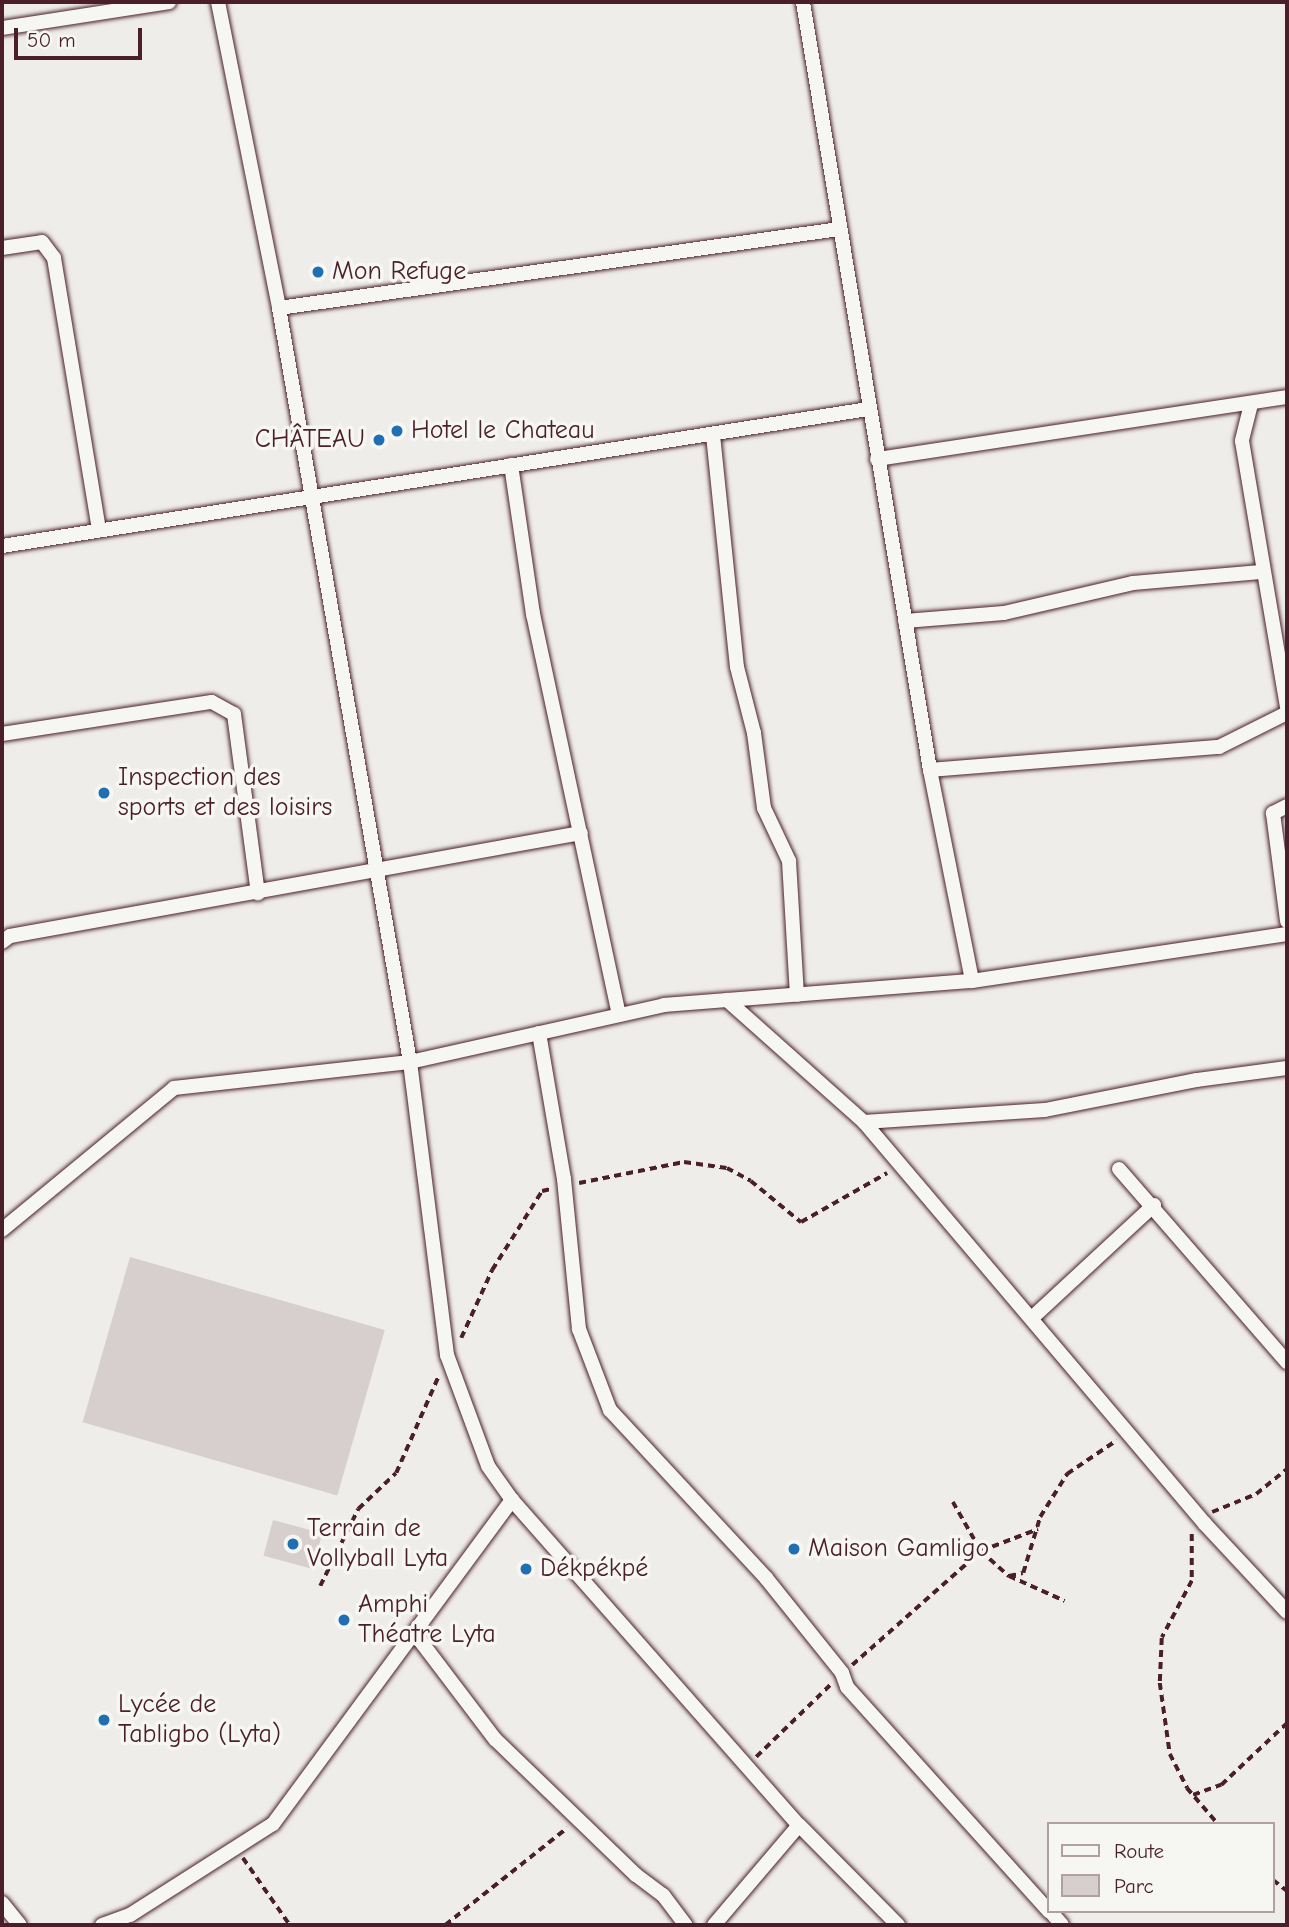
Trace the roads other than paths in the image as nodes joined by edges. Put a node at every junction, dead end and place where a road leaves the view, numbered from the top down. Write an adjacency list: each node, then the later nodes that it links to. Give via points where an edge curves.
1 (169, 2): 4 (street)
2 (218, 2): 7 (street)
3 (803, 2): 5 (street)
4 (2, 28)
5 (839, 229): 7 (street); 10 (street)
6 (2, 248): 15 (street, via 43,242 54,258)
7 (279, 308): 14 (street)
8 (1287, 397): 9 (street)
9 (1251, 404): 12 (street); 17 (street, via 1242,442)
10 (868, 409): 11 (street); 12 (street)
11 (713, 435): 13 (street); 31 (street, via 737,667 754,733 764,808 789,861)
12 (877, 459): 18 (street)
13 (511, 465): 14 (street); 24 (street, via 533,614)
14 (309, 496): 15 (street); 25 (street)
15 (99, 530): 16 (street)
16 (2, 546)
17 (1261, 572): 18 (street, via 1133,583 1004,613); 19 (street)
18 (905, 621): 22 (street)
19 (1287, 706)
20 (1287, 713): 22 (street, via 1219,747)
21 (2, 734): 26 (street, via 212,702 233,714)
22 (930, 770): 30 (street)
23 (1287, 806): 27 (street, via 1273,813)
24 (581, 833): 25 (street); 33 (street)
25 (374, 872): 26 (street); 35 (street)
26 (258, 892): 29 (street, via 10,936)
27 (1287, 921)
28 (1287, 934): 30 (street)
29 (2, 942)
30 (972, 981): 31 (street)
31 (797, 995): 32 (street)
32 (727, 1000): 33 (street, via 664,1005); 37 (street)
33 (619, 1015): 34 (street)
34 (540, 1033): 35 (street); 49 (street, via 564,1179 579,1329 610,1410 766,1578 842,1673 847,1687)
35 (410, 1062): 41 (street, via 174,1088); 44 (street, via 447,1356 488,1466)
36 (1287, 1068): 37 (street, via 1197,1080 1045,1110)
37 (864, 1122): 42 (street)
38 (1119, 1168): 39 (street)
39 (1154, 1205): 42 (street); 43 (street)
40 (2, 1209): 41 (street)
41 (7, 1226)
42 (1033, 1317): 45 (street, via 1185,1499)
43 (1287, 1362)
44 (512, 1500): 46 (street); 47 (street)
45 (1287, 1612)
46 (416, 1635): 51 (street, via 273,1824 130,1915); 52 (street, via 476,1719 577,1820 663,1895)
47 (799, 1825): 53 (street); 54 (street)
48 (2, 1905): 50 (street)
49 (1048, 1910)
50 (20, 1925)
51 (102, 1925)
52 (686, 1925)
53 (714, 1925)
54 (898, 1925)

